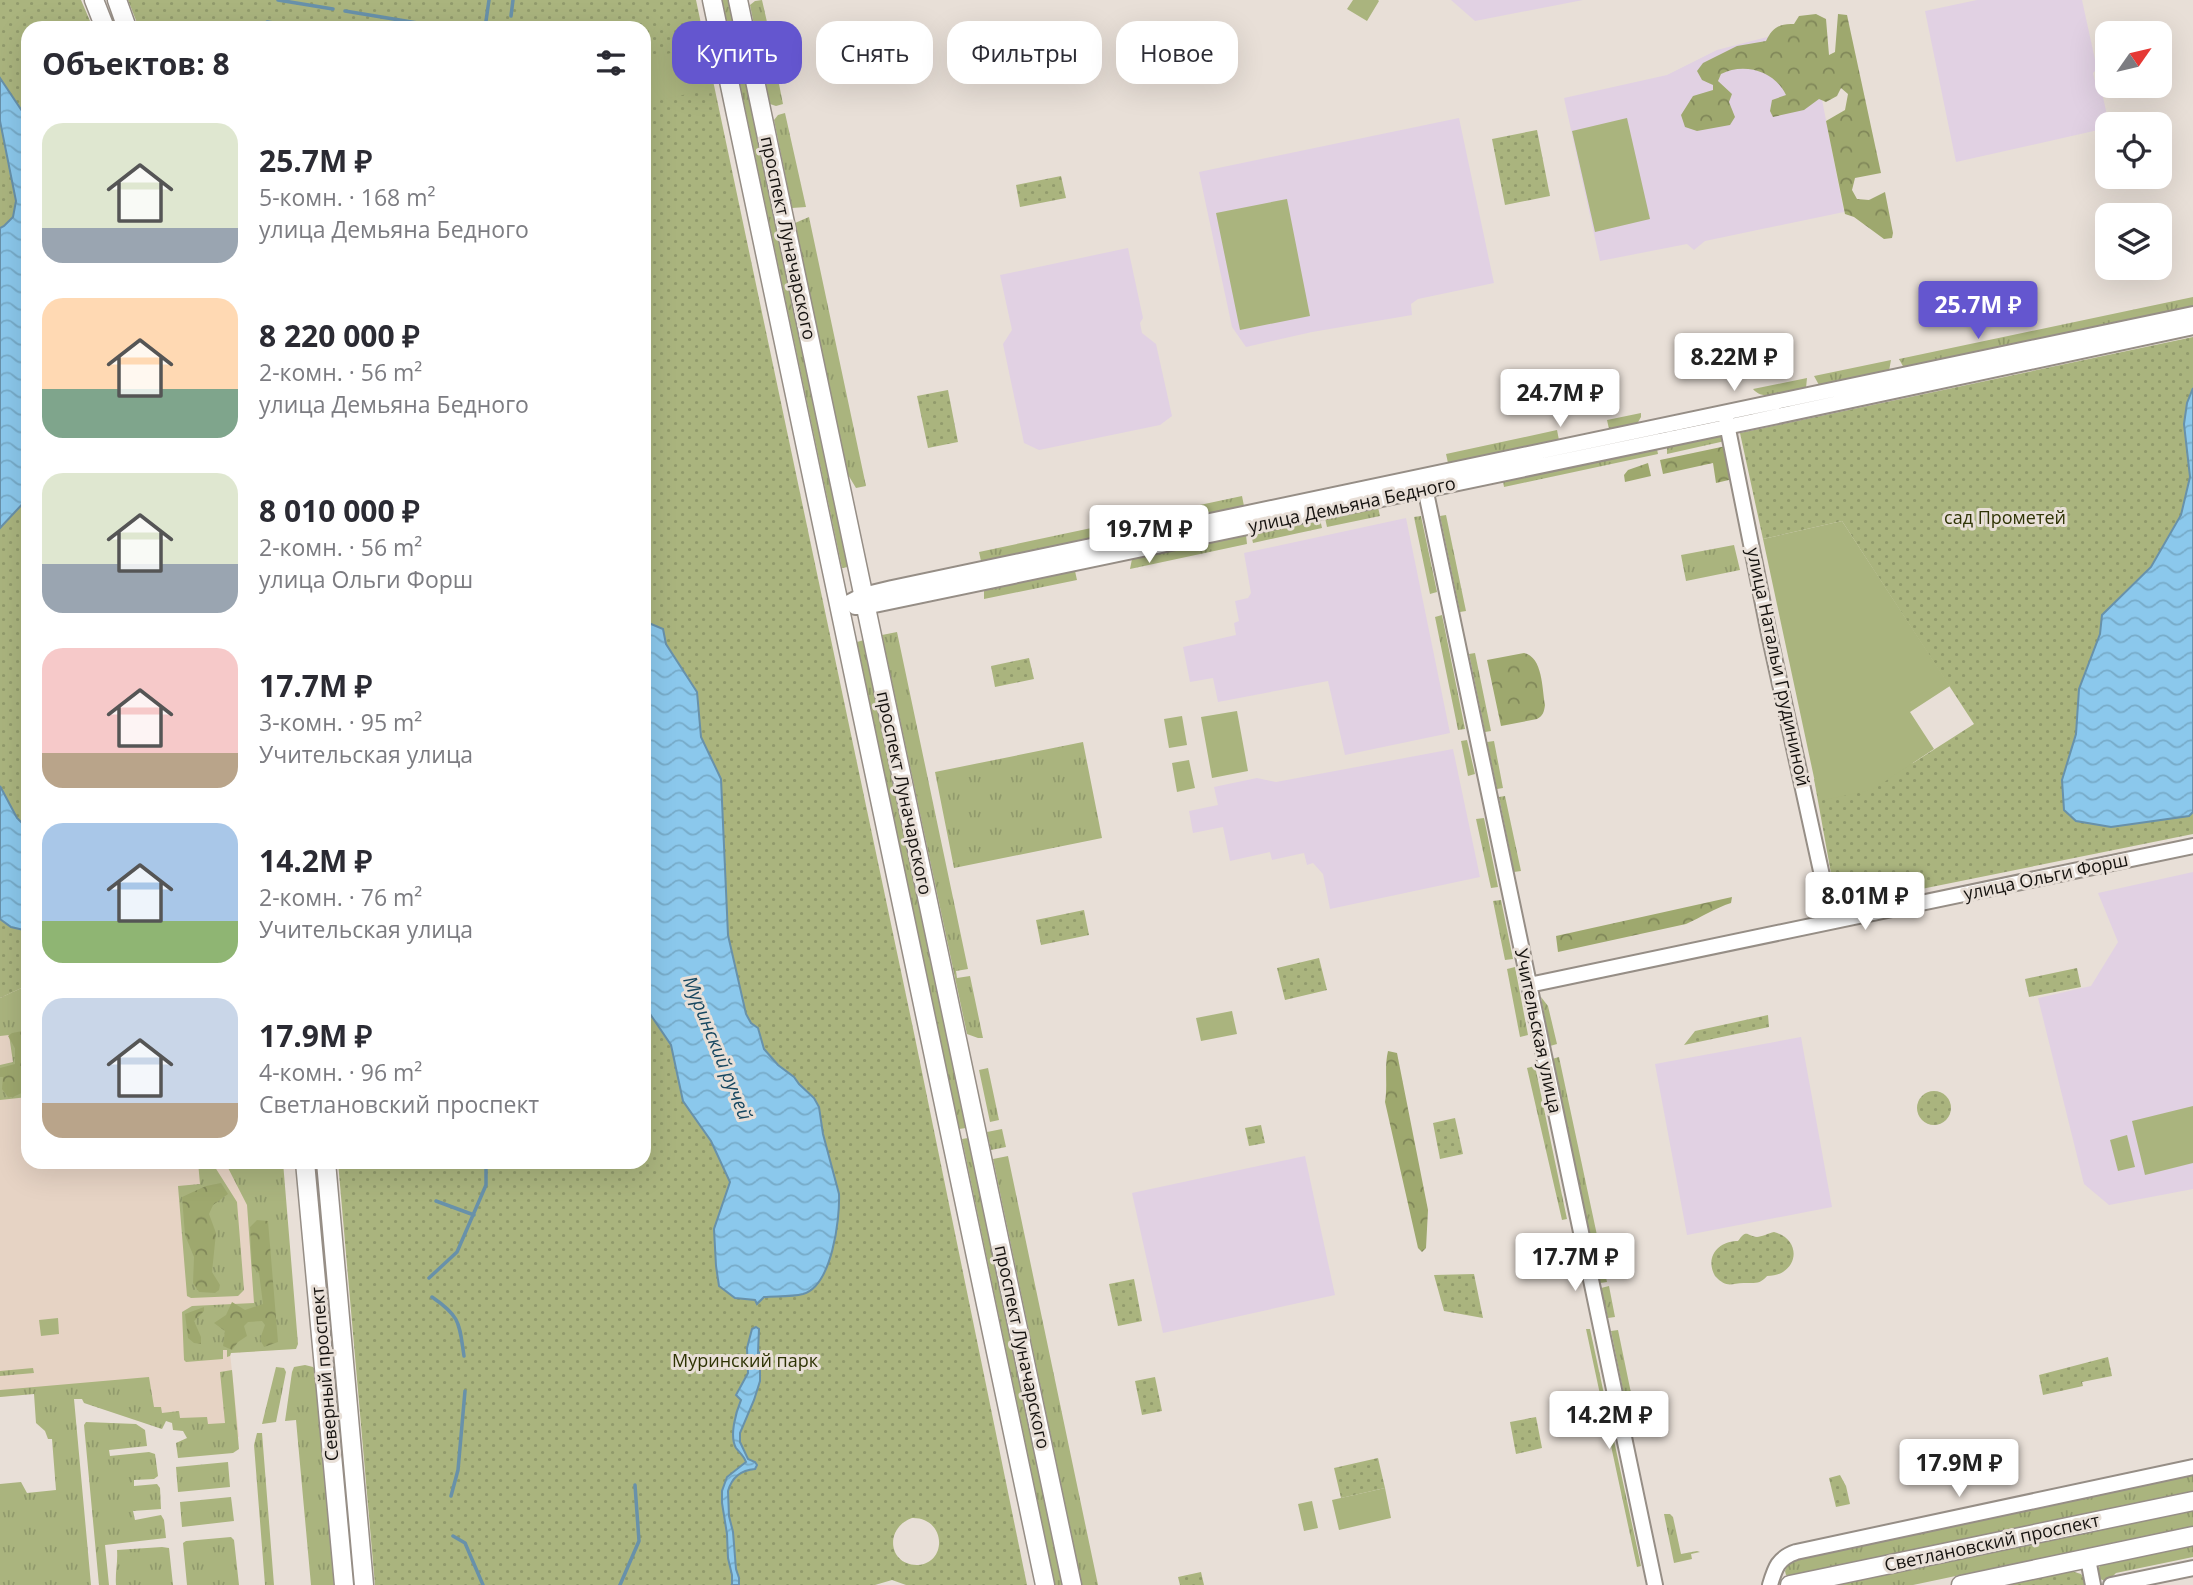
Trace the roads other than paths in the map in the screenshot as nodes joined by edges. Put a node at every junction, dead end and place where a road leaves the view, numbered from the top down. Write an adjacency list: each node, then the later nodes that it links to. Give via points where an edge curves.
1 (94, 0): 5 (main road)
2 (117, 0): 6 (main road)
3 (712, 0): 12 (main road, проспект Луначарского)
4 (738, 0): 11 (main road, проспект Луначарского)
5 (102, 21)
6 (124, 21)
7 (2193, 314): 9 (street, улица Демьяна Бедного)
8 (2193, 327): 9 (street, улица Демьяна Бедного)
9 (1726, 420): 10 (street, улица Демьяна Бедного); 14 (street, улица Натальи Грудининой)
10 (1424, 483): 11 (street, улица Демьяна Бедного); 15 (street, Учительская улица)
11 (864, 601): 12 (street, улица Демьяна Бедного); 26 (main road, проспект Луначарского)
12 (840, 607): 25 (main road, проспект Луначарского)
13 (2193, 846): 14 (street, улица Ольги Форш)
14 (1832, 921): 15 (street, улица Ольги Форш)
15 (1529, 985): 27 (street, Учительская улица)
16 (306, 1169): 23 (main road, Северный проспект)
17 (327, 1169): 24 (main road, Северный проспект)
18 (2193, 1467): 28 (street, via 1796,1552 1777,1563)
19 (2193, 1501): 29 (main road, Светлановский проспект)
20 (2193, 1536): 21 (main road, Светлановский проспект)
21 (2088, 1559): 30 (main road, Светлановский проспект); 31 (street)
22 (2193, 1568): 32 (street)
23 (344, 1585)
24 (364, 1585)
25 (1045, 1585)
26 (1072, 1585)
27 (1655, 1585)
28 (1770, 1585)
29 (1790, 1585)
30 (1961, 1585)
31 (2093, 1585)
32 (2111, 1585)

